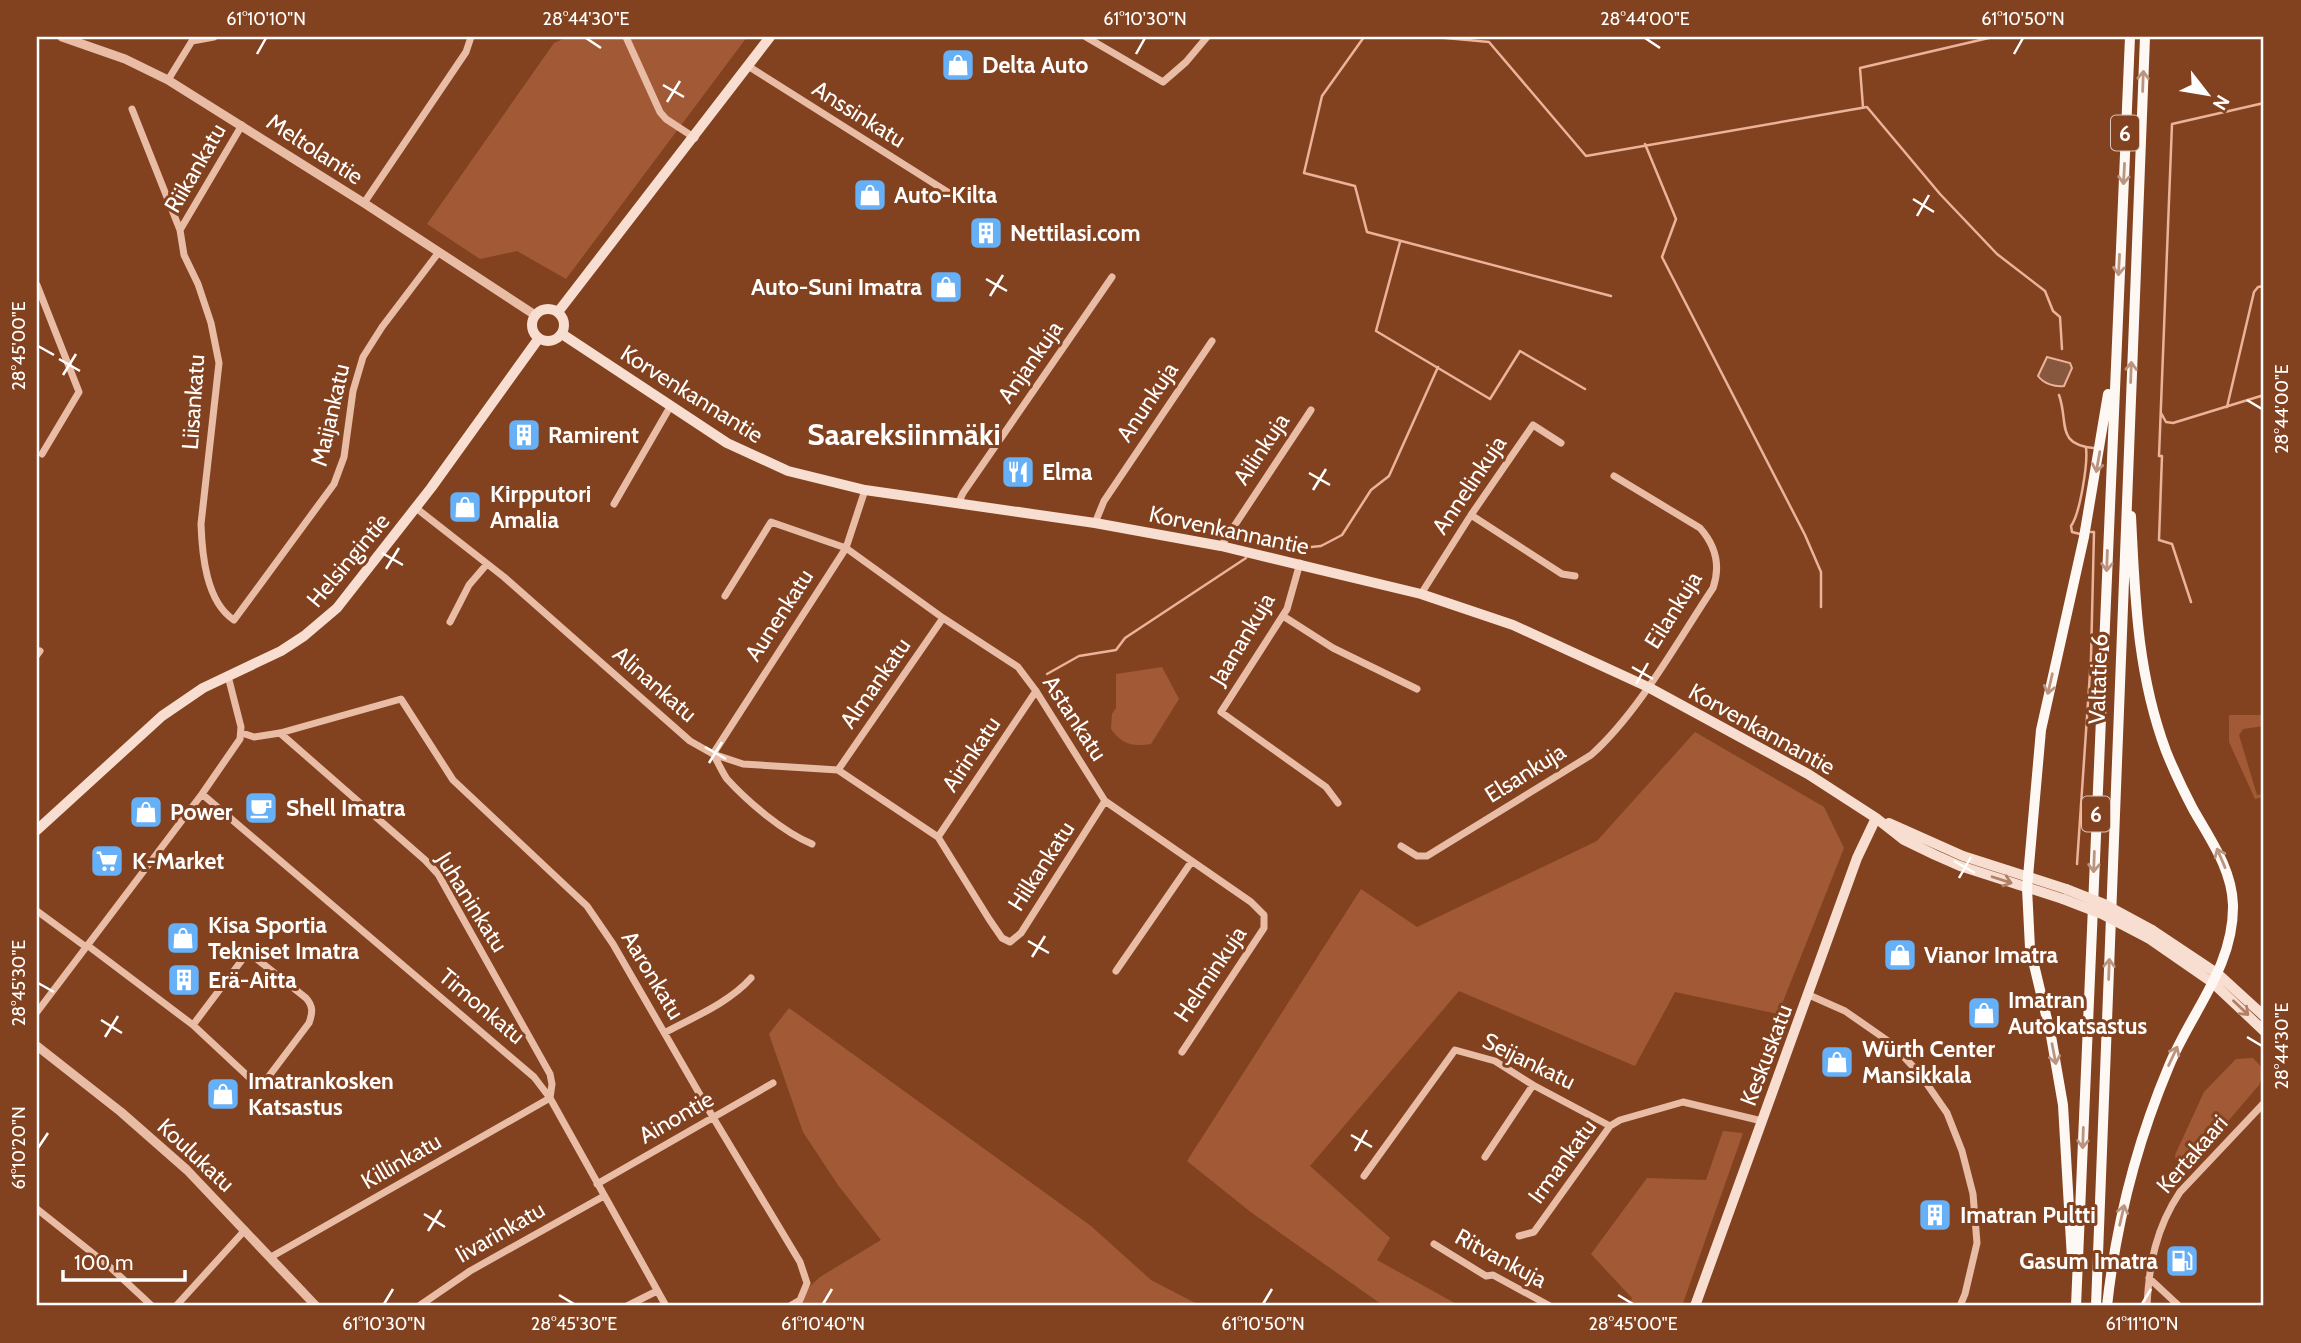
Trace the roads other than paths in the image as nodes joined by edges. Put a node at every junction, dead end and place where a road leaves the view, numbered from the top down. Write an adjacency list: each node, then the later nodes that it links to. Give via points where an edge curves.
1 (62, 37): 12 (street, Meltolantie)
2 (214, 37): 10 (street)
3 (471, 37): 17 (street, via 459,63)
4 (626, 37): 15 (street, via 660,112)
5 (770, 37): 11 (main road)
6 (1086, 37): 7 (street, via 1163,82)
7 (1207, 37)
8 (2130, 37): 24 (highway, Valtatie 6 / 6, one-way to 24)
9 (2145, 37): 30 (highway, Valtatie 6 / 6, one-way to 9)
10 (192, 39): 12 (street)
11 (748, 66): 15 (main road); 16 (street, Anssinkatu)
12 (168, 80): 14 (street, Meltolantie)
13 (132, 109): 18 (street, Liisankatu)
14 (242, 125): 17 (street, Meltolantie); 18 (street, Riikankatu)
15 (695, 138): 22 (main road)
16 (949, 193)
17 (364, 203): 19 (street, Meltolantie)
18 (180, 230): 49 (street, Liisankatu, via 184,255 211,323 219,363 202,551 212,589)
19 (439, 252): 23 (street, Meltolantie); 49 (street, Maijankatu, via 363,357 344,457 334,484)
20 (1112, 277): 36 (street, Anjankuja)
21 (37, 285): 32 (street, via 79,392)
22 (558, 312): 23 (main road, via 546,309); 25 (main road, via 564,322)
23 (535, 316): 26 (main road, via 532,327)
24 (2117, 322): 68 (highway, one-way to 68, via 2093,489 2041,730); 111 (highway, Valtatie 6 / 6, one-way to 111)
25 (562, 334): 26 (main road, via 551,341); 28 (main road, Korvenkannantie)
26 (539, 338): 37 (main road, Helsingintie)
27 (1212, 341): 39 (street, Anunkuja, via 1104,501)
28 (670, 407): 34 (main road, Korvenkannantie, via 760,460 813,479); 35 (street)
29 (1311, 410): 40 (street, Ailinkuja)
30 (2128, 440): 74 (highway, one-way to 30, via 2230,933 2233,903 2224,864 2178,780 2148,692 2136,615); 112 (highway, Valtatie 6 / 6, one-way to 30)
31 (1560, 443): 38 (street, Annelinkuja, via 1533,425)
32 (41, 454)
33 (1614, 476): 52 (street, Eilankuja, via 1700,528 1718,563 1713,588)
34 (864, 490): 36 (main road, Korvenkannantie); 41 (street, Aunenkatu)
35 (614, 504)
36 (958, 504): 39 (main road, Korvenkannantie)
37 (416, 508): 43 (street, Alinankatu); 51 (main road, Helsingintie, via 322,622 281,650)
38 (1471, 515): 44 (street, via 1562,574); 45 (street, Annelinkuja)
39 (1095, 523): 40 (main road, Korvenkannantie)
40 (1221, 546): 42 (main road, Korvenkannantie)
41 (846, 548): 46 (street, Astankatu, via 771,522); 48 (street, Astankatu); 57 (street, Aunenkatu)
42 (1300, 563): 45 (main road, Korvenkannantie); 47 (street, Jaanankuja)
43 (487, 564): 50 (street, via 469,585); 57 (street, Alinankatu, via 690,740)
44 (1575, 576)
45 (1421, 594): 52 (main road, Korvenkannantie, via 1513,625)
46 (725, 596)
47 (1283, 616): 53 (street, via 1333,648); 61 (street, Jaanankuja, via 1221,712 1326,787)
48 (943, 618): 54 (street, Astankatu, via 1018,667); 58 (street, Almankatu)
49 (234, 620)
50 (450, 622)
51 (228, 676): 55 (street); 63 (main road, Helsingintie, via 162,716)
52 (1648, 687): 62 (main road, Korvenkannantie, via 1808,774); 66 (street, Elsankuja, via 1611,737 1591,755 1427,856 1417,856)
53 (1417, 688)
54 (1036, 691): 60 (street, Astankatu); 64 (street, Airinkatu)
55 (242, 733): 56 (street, via 254,737); 59 (street)
56 (280, 733): 80 (street, Aaronkatu, via 401,699 453,779 587,906); 85 (street, Juhaninkatu, via 438,874 550,1074)
57 (713, 754): 58 (street, Alinankatu, via 743,764); 65 (street, via 726,777 751,800 794,836)
58 (838, 770): 64 (street)
59 (202, 794): 71 (street); 85 (street, Timonkatu, via 518,1061)
60 (1105, 801): 64 (street, Hilkankatu, via 1021,933 1010,942 1002,938); 67 (street, Astankatu)
61 (1338, 803)
62 (1875, 818): 68 (main road, Korvenkannantie); 75 (main road, Keskuskatu)
63 (37, 830)
64 (938, 837)
65 (812, 844)
66 (1401, 846)
67 (1192, 861): 70 (street, Astankatu); 72 (street)
68 (2027, 882): 74 (main road, Korvenkannantie, bridge, via 2150,934); 111 (highway, one-way to 111, via 2030,948 2063,1105)
69 (37, 911): 71 (street)
70 (1265, 915): 82 (street, Helminkuja, via 1264,928)
71 (86, 946): 76 (street); 78 (street)
72 (1116, 971)
73 (751, 978): 80 (street)
74 (2216, 978): 77 (main road, Korvenkannantie); 79 (main road, Korvenkannantie, one-way to 79); 113 (highway, one-way to 74, via 2117,1236 2134,1169 2169,1065)
75 (1809, 995): 88 (main road, Keskuskatu); 110 (street, via 1845,1011 1891,1042 1947,1113 1973,1194 1977,1243)
76 (37, 1012)
77 (2264, 1016)
78 (193, 1025): 78 (street, via 259,1083 266,1080 313,1014 311,1004 248,952)
79 (2264, 1031)
80 (666, 1032): 87 (street, Aaronkatu)
81 (37, 1046): 95 (street, Koulukatu, via 178,1161)
82 (1182, 1052)
83 (773, 1083): 87 (street, Ainontie)
84 (1533, 1085): 89 (street, Seijankatu); 90 (street); 91 (street, Seijankatu, via 1495,1060 1455,1050)
85 (550, 1098): 92 (street, Timonkatu); 98 (street, Killinkatu)
86 (2264, 1103): 99 (street, Kertakaari, via 2180,1192 2155,1241)
87 (714, 1119): 92 (street, Ainontie); 107 (street, Aaronkatu, via 800,1262 807,1283 800,1300)
88 (1762, 1121): 89 (street, Irmankatu, via 1683,1101); 109 (main road, Keskuskatu)
89 (1610, 1126): 96 (street, Irmankatu, via 1534,1232)
90 (1485, 1157)
91 (1364, 1176)
92 (597, 1184): 93 (street, Timonkatu)
93 (604, 1196): 100 (street, Timonkatu); 104 (street, Iivarinkatu, via 470,1271)
94 (37, 1209): 101 (street)
95 (245, 1230): 98 (street, Koulukatu); 102 (street)
96 (1520, 1237)
97 (1434, 1244): 108 (street, Ritvankuja, via 1486,1276 1493,1275)
98 (271, 1257): 103 (street, Koulukatu)
99 (2149, 1278): 114 (street, Kertakaari); 115 (street)
100 (657, 1291): 105 (street); 106 (street, Timonkatu)
101 (152, 1306)
102 (176, 1306)
103 (316, 1306)
104 (419, 1306)
105 (627, 1306)
106 (666, 1306)
107 (790, 1306)
108 (1550, 1306)
109 (1695, 1306)
110 (1960, 1306)
111 (2075, 1306)
112 (2096, 1306)
113 (2107, 1306)
114 (2147, 1306)
115 (2179, 1306)

